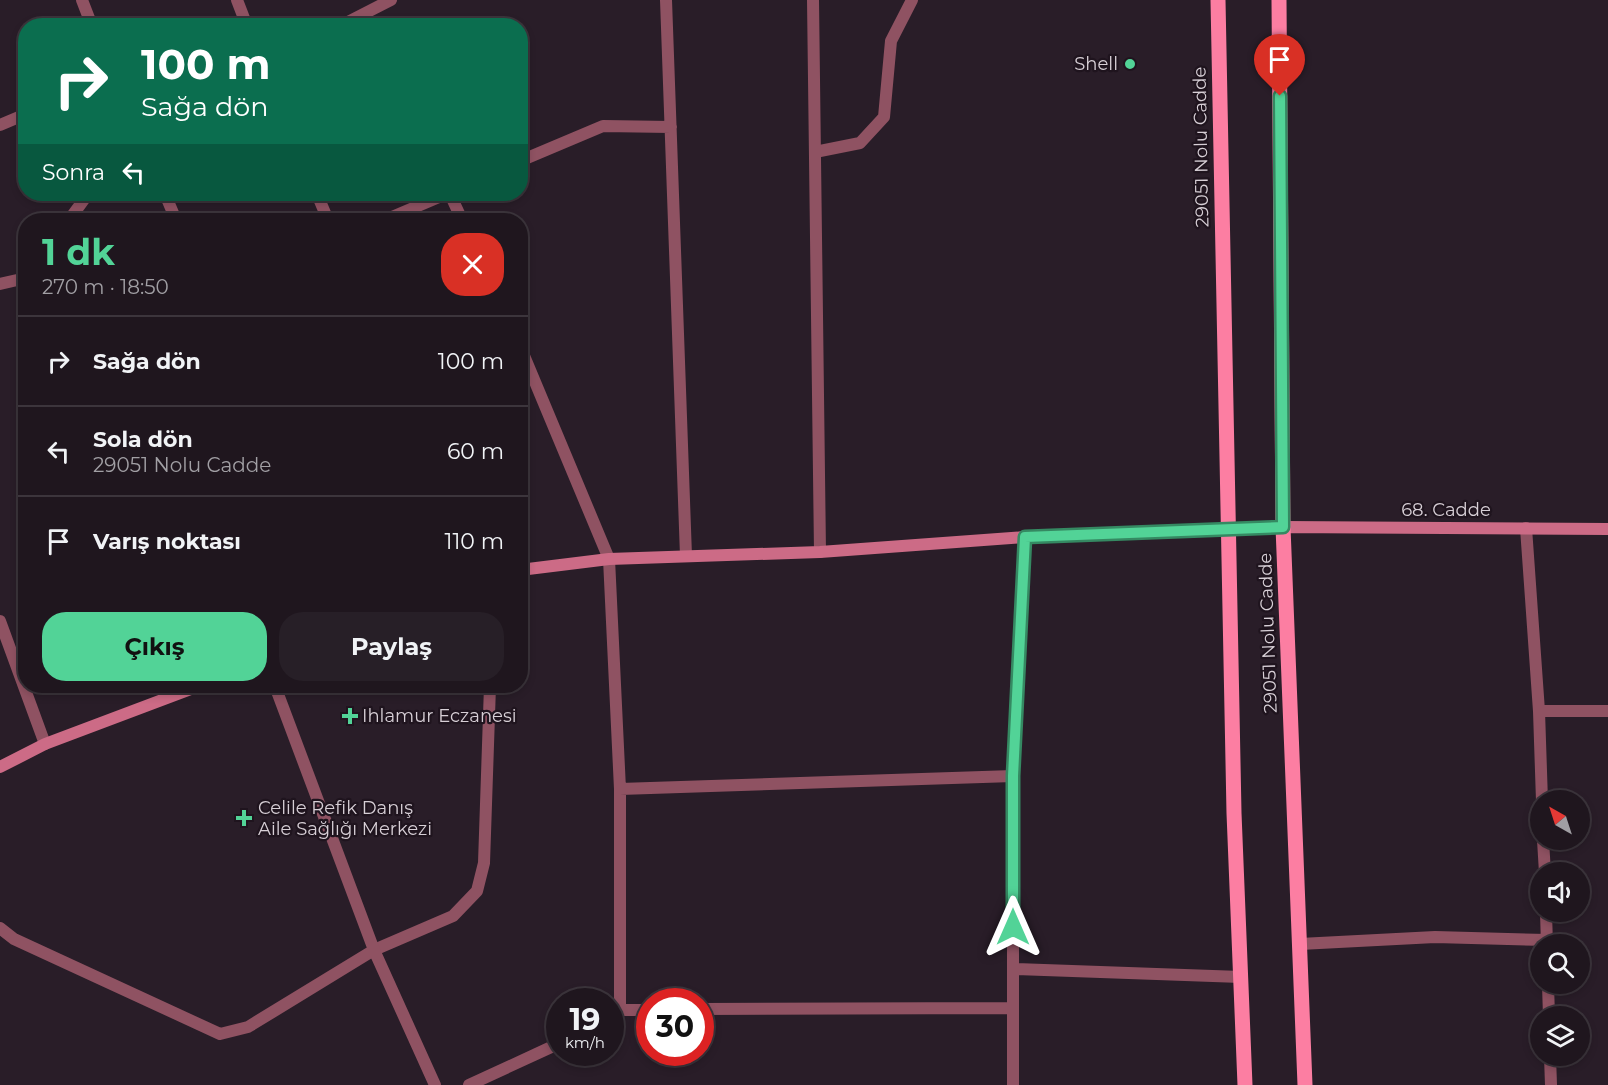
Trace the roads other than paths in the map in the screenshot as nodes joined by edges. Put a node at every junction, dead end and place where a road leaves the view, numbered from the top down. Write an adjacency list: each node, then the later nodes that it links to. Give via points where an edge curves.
1 (82, 0): 9 (street)
2 (237, 0): 10 (street)
3 (391, 0): 11 (street)
4 (666, 0): 14 (street)
5 (813, 0): 15 (street)
6 (912, 0): 15 (street, via 891,41 884,117 860,143)
7 (1218, 0): 25 (main road, 29051 Nolu Cadde)
8 (1279, 0): 22 (main road, 29051 Nolu Cadde)
9 (90, 18)
10 (244, 18)
11 (356, 18)
12 (18, 117): 13 (street)
13 (0, 125)
14 (670, 127): 16 (street, via 603,126); 28 (street)
15 (815, 152): 27 (street)
16 (528, 157)
17 (431, 201): 18 (street)
18 (402, 213)
19 (18, 280): 20 (street)
20 (0, 284)
21 (528, 365): 29 (street)
22 (1283, 527): 23 (street, 68. Cadde); 25 (street, 68. Cadde); 46 (main road, 29051 Nolu Cadde)
23 (1526, 528): 24 (street, 68. Cadde); 37 (street)
24 (1608, 529)
25 (1227, 530): 26 (street, 68. Cadde); 49 (main road, 29051 Nolu Cadde)
26 (1025, 537): 27 (street, 68. Cadde); 41 (street)
27 (820, 552): 28 (street, 68. Cadde)
28 (686, 556): 29 (street, 68. Cadde)
29 (609, 559): 30 (street, 68. Cadde); 42 (street)
30 (528, 569)
31 (0, 621): 32 (street)
32 (18, 670)
33 (26, 693): 39 (street)
34 (171, 693): 39 (street)
35 (278, 693): 47 (street)
36 (489, 693): 47 (street, via 484,863 477,891 453,916)
37 (1539, 711): 38 (street); 43 (street)
38 (1608, 711)
39 (45, 744): 40 (street)
40 (0, 768)
41 (1013, 776): 42 (street); 48 (street)
42 (620, 789): 50 (street)
43 (1542, 790)
44 (0, 928): 47 (street, via 14,939 220,1034 248,1027)
45 (1530, 942): 46 (street, via 1435,937)
46 (1300, 944): 59 (main road, 29051 Nolu Cadde)
47 (374, 950): 55 (street)
48 (1013, 969): 49 (street); 51 (street)
49 (1241, 977): 58 (main road, 29051 Nolu Cadde)
50 (616, 988)
51 (1012, 1008): 52 (street); 57 (street)
52 (714, 1009)
53 (546, 1049): 56 (street)
54 (1550, 1066): 60 (street)
55 (435, 1085)
56 (469, 1085)
57 (1013, 1085)
58 (1245, 1085)
59 (1305, 1085)
60 (1551, 1085)

